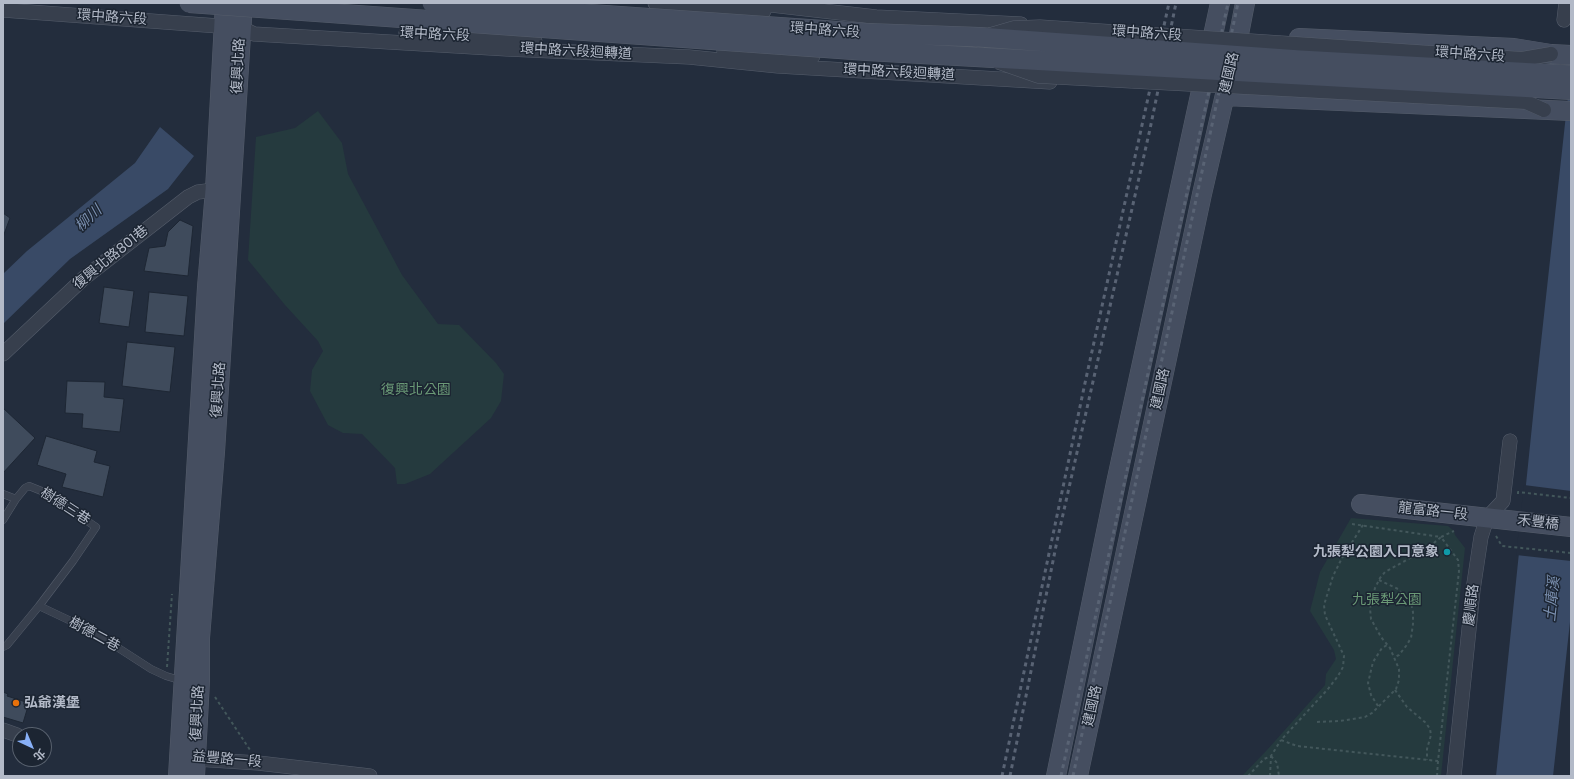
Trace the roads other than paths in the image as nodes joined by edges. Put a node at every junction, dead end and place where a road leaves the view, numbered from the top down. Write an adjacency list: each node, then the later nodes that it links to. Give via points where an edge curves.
1 (189, 3): 18 (street, 環中路六段, bridge)
2 (225, 3): 15 (street, 復興北路)
3 (243, 3): 15 (street, 復興北路)
4 (432, 3): 18 (street, 環中路六段, bridge)
5 (512, 3): 19 (street)
6 (656, 3): 11 (street)
7 (754, 3): 13 (street, 環中路六段迴轉道)
8 (1220, 3): 45 (street, 建國路, via 1116,483)
9 (1245, 3): 16 (street, 建國路)
10 (1566, 3): 14 (street)
11 (697, 4): 13 (street); 20 (street)
12 (3, 10): 15 (street, 環中路六段)
13 (780, 10): 18 (street, via 818,16); 24 (street); 24 (street, 環中路六段迴轉道, via 975,23 1123,27 1135,35 1130,75 1125,81 1113,86)
14 (1564, 20)
15 (233, 27): 19 (street, 環中路六段, via 255,24); 30 (street, 復興北路)
16 (1239, 34): 21 (street, 環中路六段, via 1514,48); 27 (street, 建國路)
17 (979, 37): 18 (street, 環中路六段, bridge); 21 (street, 環中路六段, bridge, via 1014,28 1040,27 1522,59); 25 (street, bridge)
18 (867, 42): 23 (street, 環中路六段, bridge); 24 (street, 環中路六段, via 824,57)
19 (508, 44): 20 (street, 環中路六段)
20 (690, 54): 24 (street, 環中路六段)
21 (1551, 54): 22 (street)
22 (1571, 55)
23 (988, 58): 26 (street, bridge); 28 (street, 環中路六段, bridge, via 1038,76 1526,102)
24 (779, 60)
25 (1571, 75)
26 (1571, 90)
27 (1225, 96): 28 (street); 46 (street, 建國路)
28 (1544, 110): 29 (street)
29 (1571, 111)
30 (224, 189): 31 (street, 復興北路801巷, via 198,192 188,198 84,278); 41 (street, 復興北路, via 215,452)
31 (3, 354)
32 (1510, 441): 36 (street, 慶順路, via 1503,500)
33 (3, 494): 34 (lane)
34 (16, 499): 37 (lane, 樹德三巷); 39 (lane, 樹德三巷, via 29,486 44,492 96,527)
35 (1361, 504): 36 (street, 龍富路一段)
36 (1496, 519): 38 (street, 禾豐橋); 47 (street, 慶順路, via 1481,537)
37 (3, 520)
38 (1571, 527)
39 (39, 606): 40 (lane); 41 (lane, 樹德二巷, via 92,631 152,670)
40 (3, 647)
41 (196, 684): 42 (street, 復興北路)
42 (190, 763): 43 (street, 復興北路); 44 (street, 益豐路一段, via 258,763)
43 (178, 776)
44 (370, 776)
45 (1056, 776)
46 (1078, 776)
47 (1454, 776)

